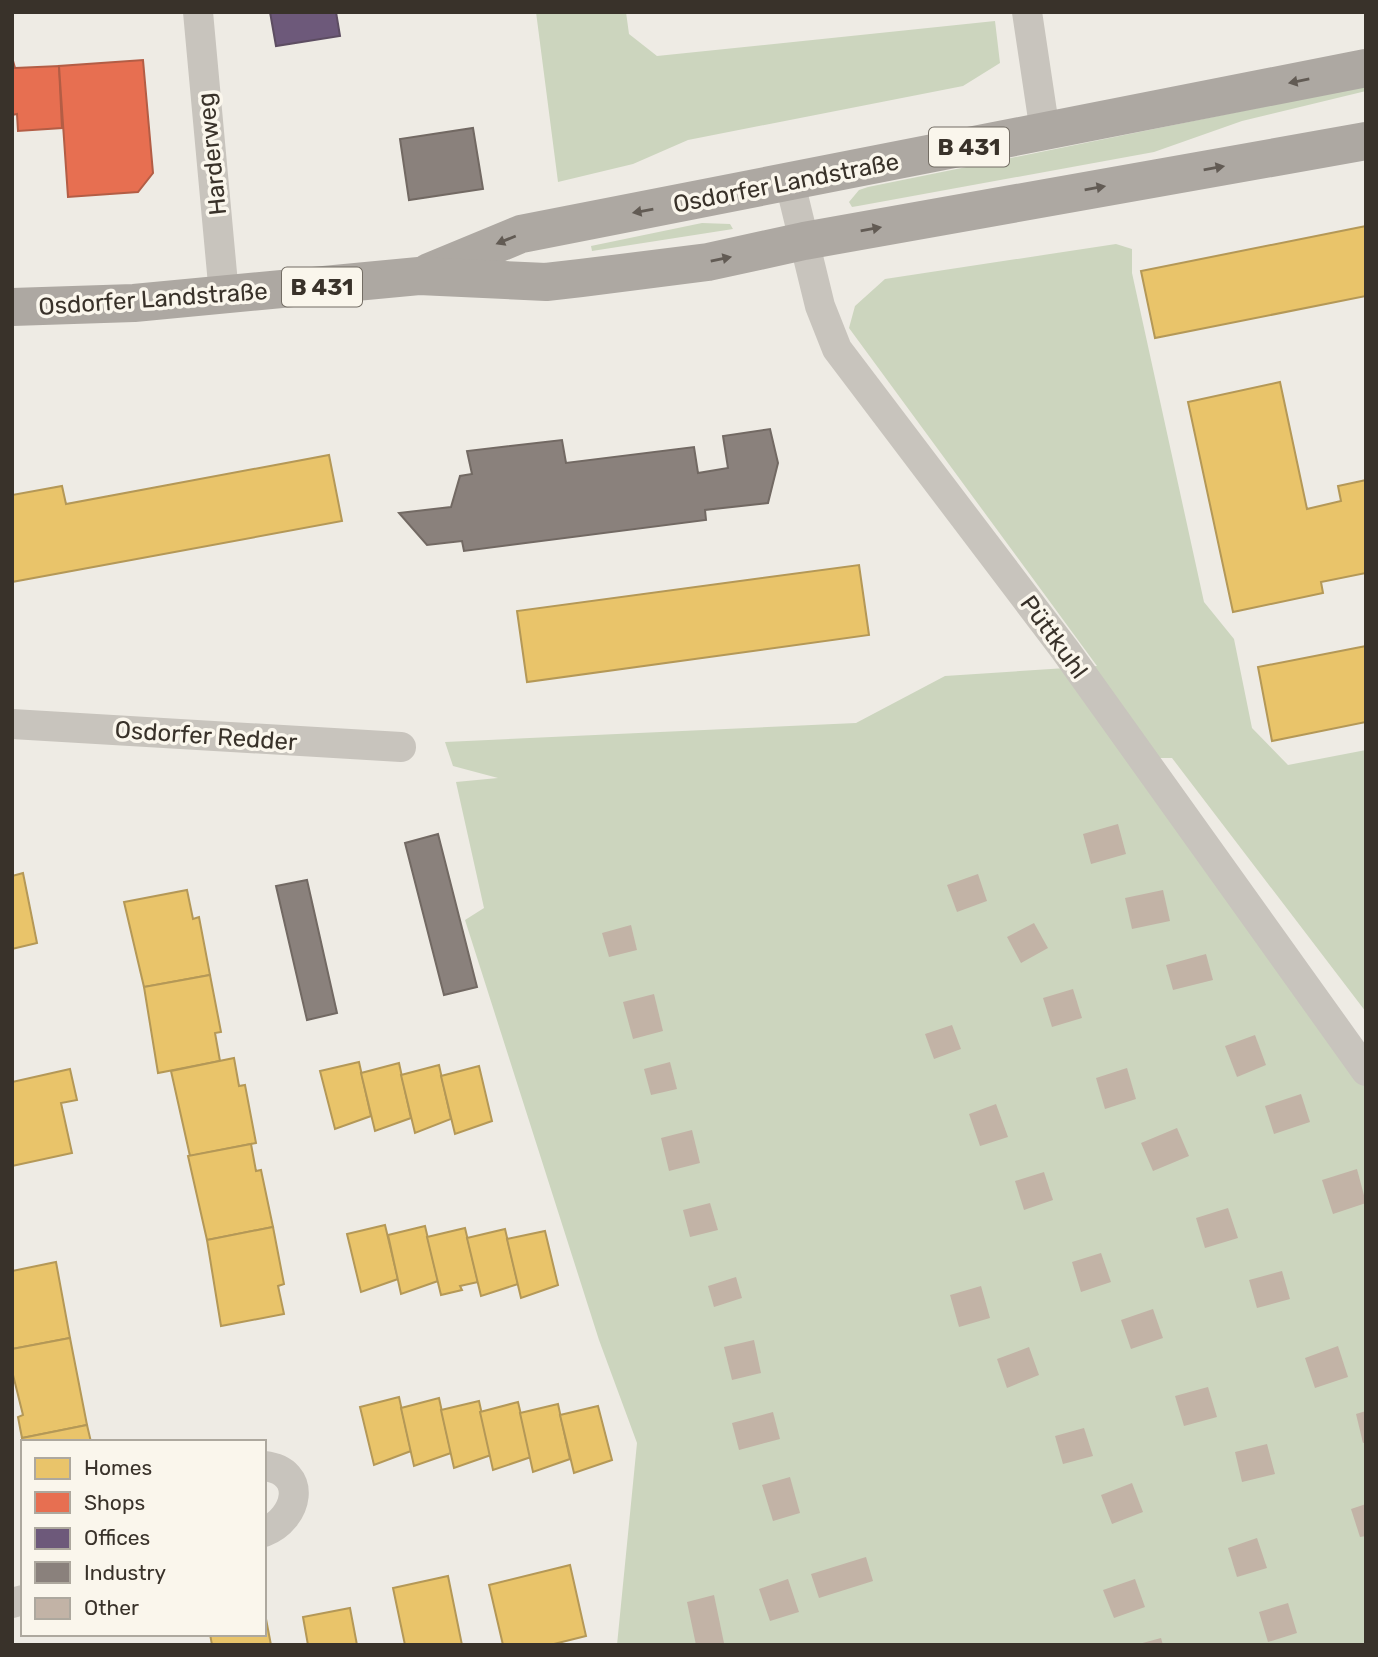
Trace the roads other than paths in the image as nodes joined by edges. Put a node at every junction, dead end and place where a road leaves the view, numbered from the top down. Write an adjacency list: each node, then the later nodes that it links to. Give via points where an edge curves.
1 (198, 12): 9 (street, Harderweg)
2 (1027, 12): 4 (street)
3 (1366, 68): 4 (main road, Osdorfer Landstraße / B 431, one-way to 4)
4 (1045, 132): 6 (main road, Osdorfer Landstraße / B 431)
5 (1366, 141): 7 (main road, Osdorfer Landstraße / B 431, one-way to 5)
6 (790, 183): 7 (street, Püttkuhl); 8 (main road, Osdorfer Landstraße / B 431, one-way to 8, via 521,234)
7 (804, 241): 8 (main road, Osdorfer Landstraße / B 431, one-way to 7, via 546,282 708,262); 13 (street, Püttkuhl, via 820,306 837,349 1065,650)
8 (419, 276): 9 (main road, Osdorfer Landstraße / B 431)
9 (224, 295): 10 (main road, Osdorfer Landstraße / B 431)
10 (12, 307)
11 (12, 724): 12 (street, Osdorfer Redder)
12 (401, 747)
13 (1366, 1071)
14 (266, 1467): 15 (street, via 286,1473 294,1498 281,1524)
15 (266, 1531)

